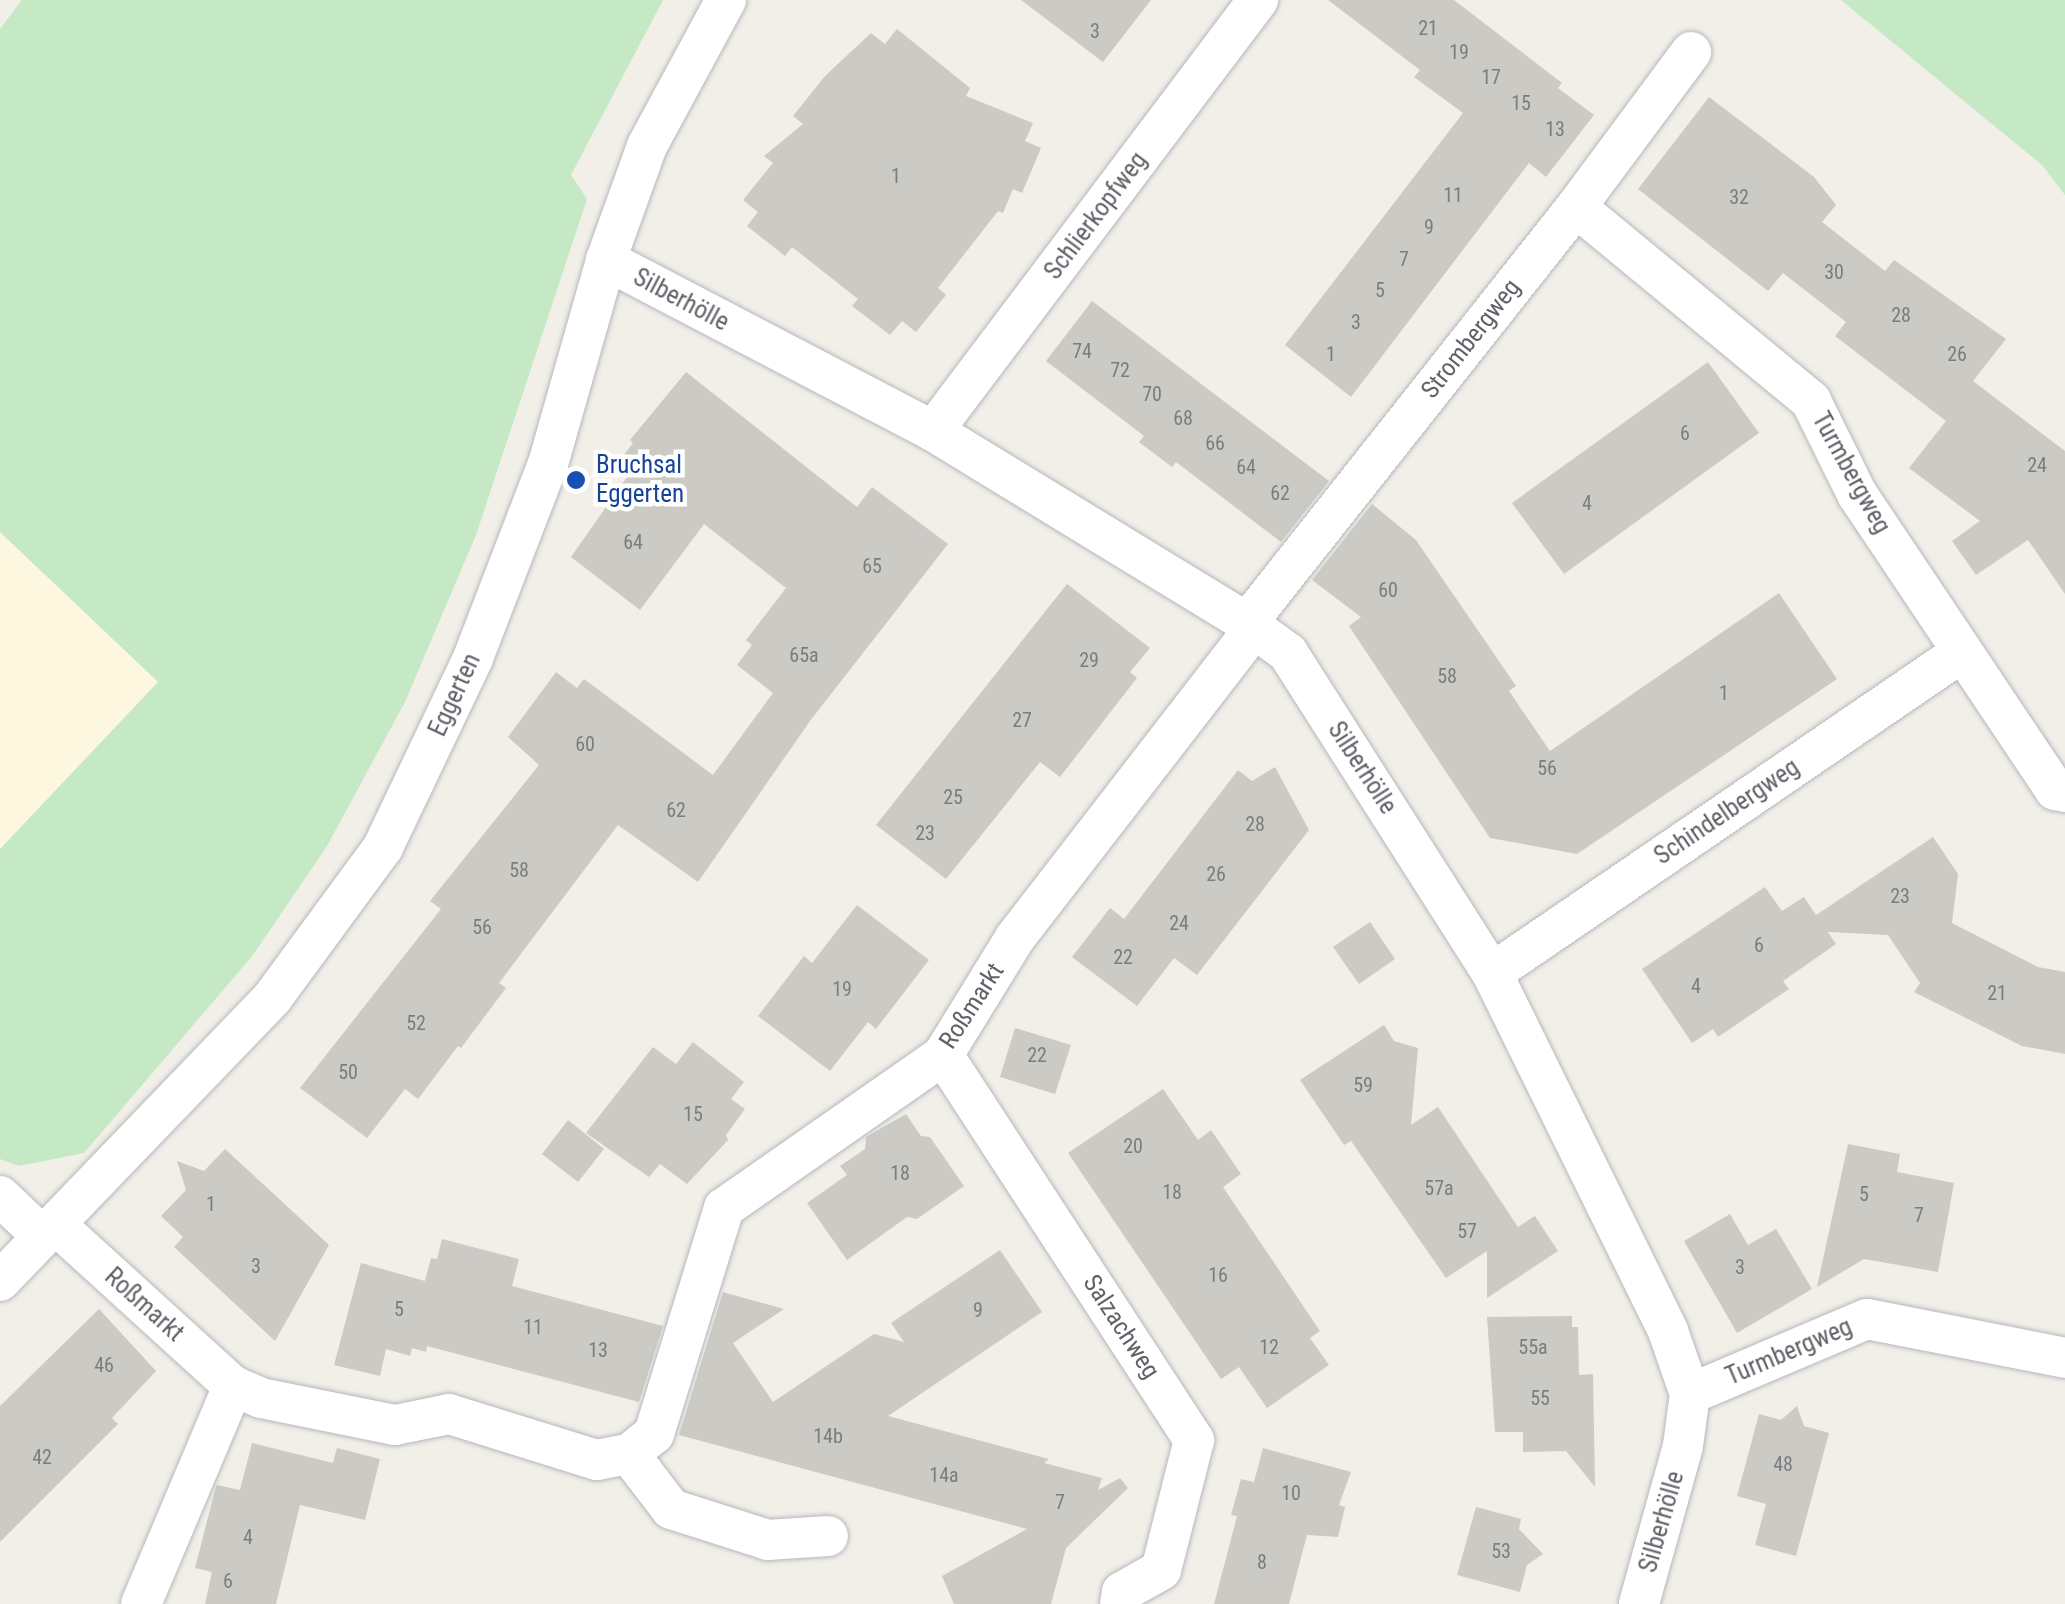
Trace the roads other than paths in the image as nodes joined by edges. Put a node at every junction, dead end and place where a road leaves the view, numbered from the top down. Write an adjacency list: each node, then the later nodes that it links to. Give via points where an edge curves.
1 (726, 0): 5 (street, Eggerten, via 647,146)
2 (1258, 0): 6 (street, Schlierkopfweg)
3 (1691, 52): 4 (street, Strombergweg)
4 (1576, 207): 7 (street, Strombergweg); 8 (street, Turmbergweg, via 1811,401 1857,494)
5 (606, 260): 6 (street, Silberhölle); 13 (street, Eggerten, via 548,464 474,658 383,848 274,997)
6 (933, 431): 7 (street, Silberhölle)
7 (1251, 625): 10 (street, Silberhölle, via 1288,653); 11 (street, Roßmarkt, via 1015,938)
8 (1962, 652): 9 (street, Turmbergweg, via 2055,790); 10 (street, Schindelbergweg)
9 (2065, 792)
10 (1492, 973): 17 (street, Silberhölle, via 1668,1331)
11 (942, 1055): 18 (street, Roßmarkt, via 724,1208 654,1434); 21 (street, Salzachweg, via 1194,1440 1161,1570 1122,1592)
12 (0, 1196): 13 (street, Roßmarkt)
13 (49, 1230): 14 (street, Eggerten); 16 (street, Roßmarkt)
14 (0, 1282)
15 (2065, 1358): 17 (street, Turmbergweg, via 1867,1319)
16 (233, 1386): 18 (street, Roßmarkt, via 261,1398 395,1424 448,1414 596,1460); 20 (street)
17 (1690, 1394): 22 (street, Silberhölle, via 1683,1446)
18 (629, 1454): 19 (street, via 671,1509 768,1540)
19 (828, 1536)
20 (141, 1604)
21 (1120, 1604)
22 (1639, 1604)

